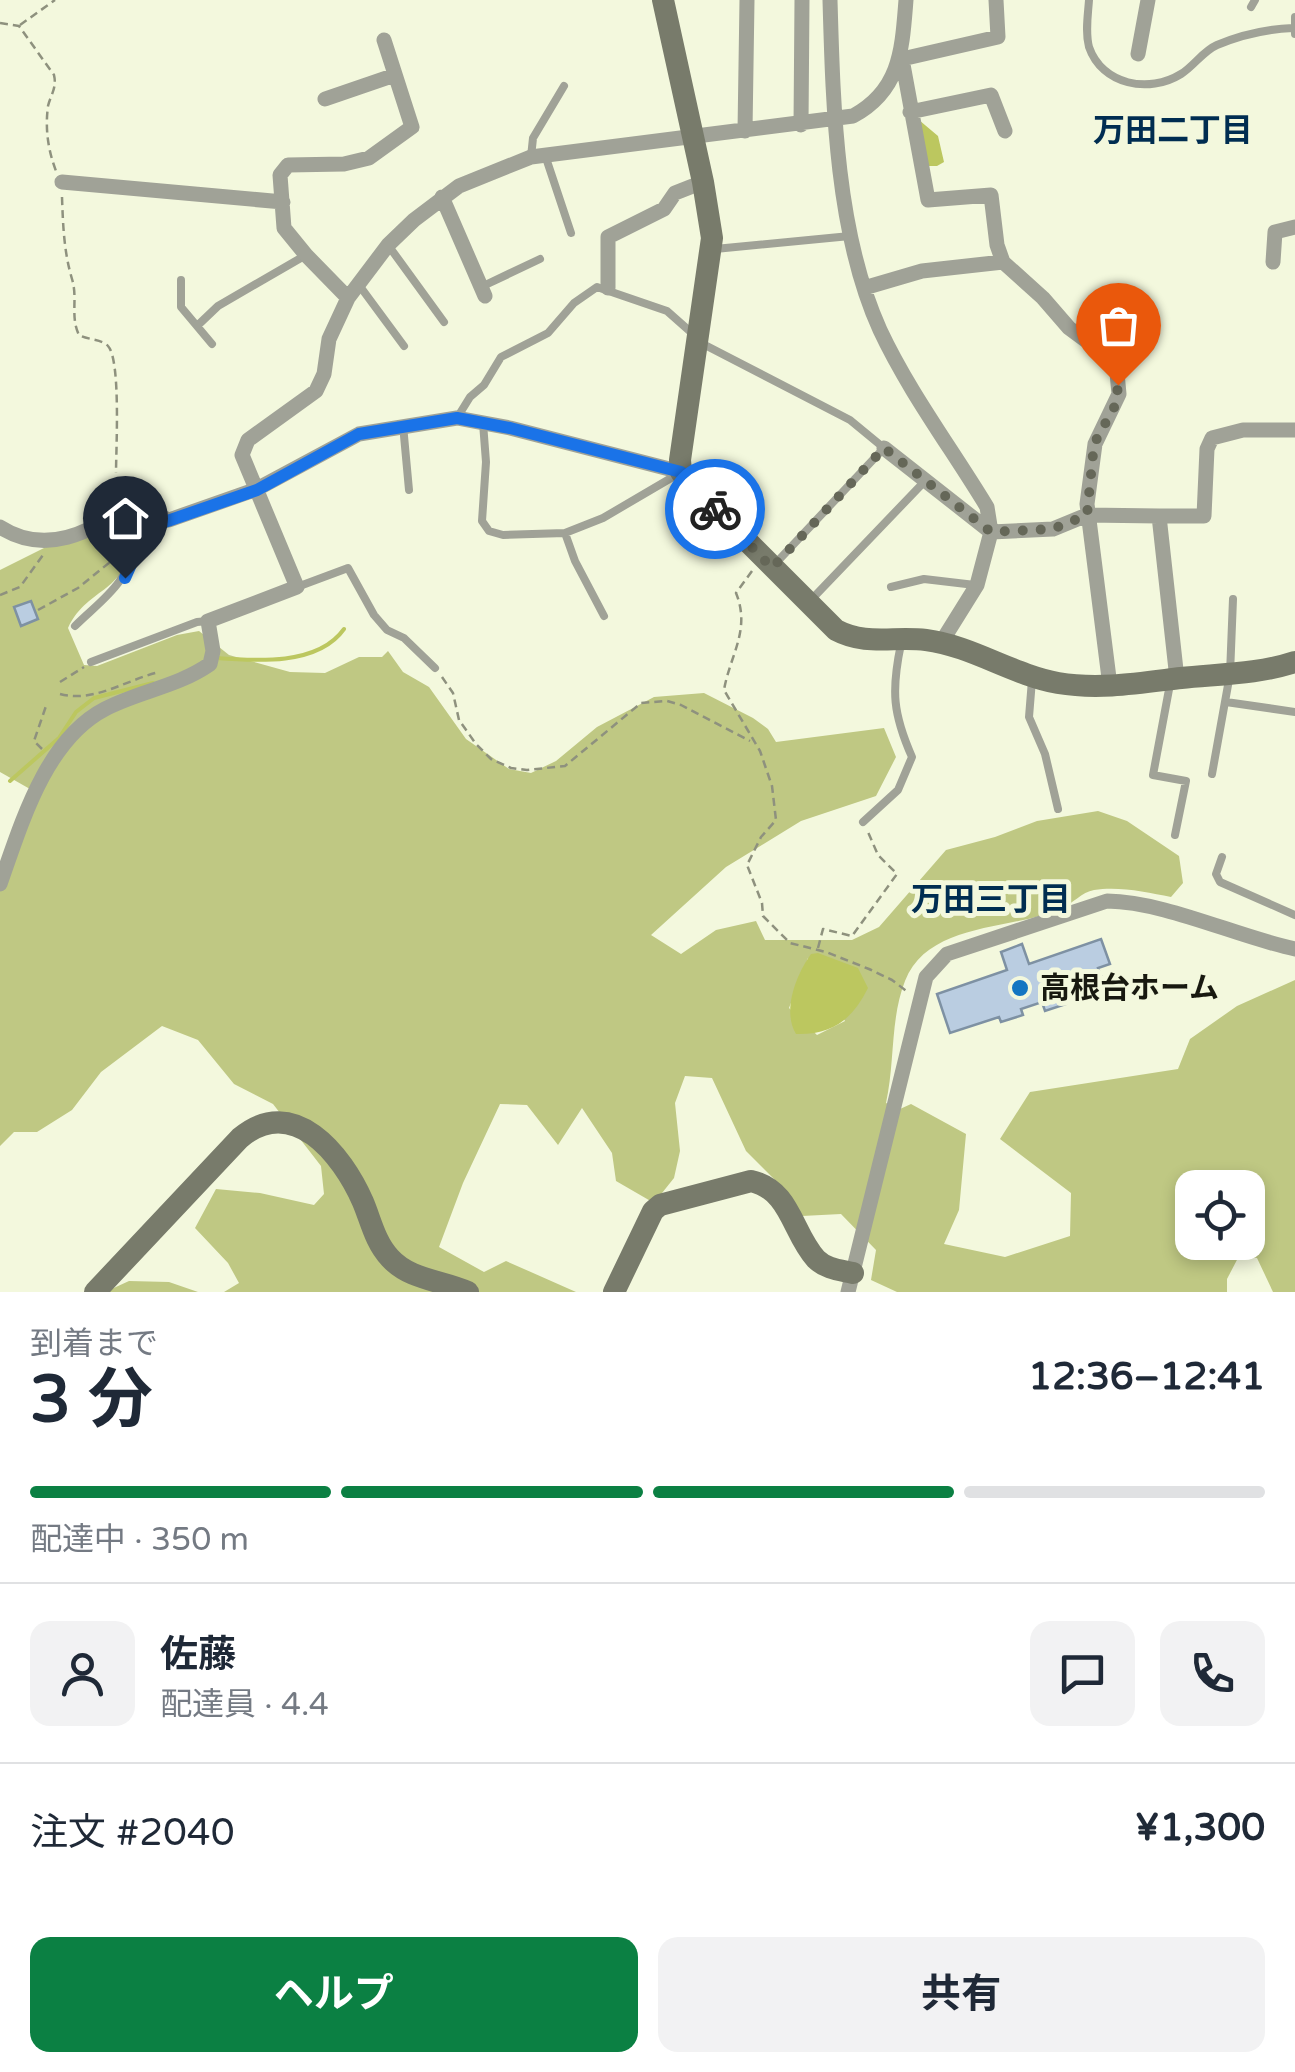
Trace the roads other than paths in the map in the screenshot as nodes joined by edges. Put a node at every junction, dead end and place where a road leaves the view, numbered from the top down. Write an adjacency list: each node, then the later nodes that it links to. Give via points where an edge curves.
1 (663, 0): 22 (street)
2 (747, 0): 20 (street)
3 (802, 0): 19 (street)
4 (830, 0): 18 (street)
5 (906, 0): 13 (street)
6 (996, 0): 13 (street, via 998,37)
7 (1088, 0): 10 (lane, via 1090,50 1113,76 1132,85 1181,74 1214,46 1274,28)
8 (1148, 0): 12 (street)
9 (1295, 17): 10 (lane)
10 (1294, 31)
11 (384, 40): 14 (street)
12 (1138, 54)
13 (902, 59): 17 (street); 18 (street, via 868,108)
14 (395, 75): 16 (street); 27 (street, via 412,127 368,158 288,164 280,175)
15 (564, 86): 23 (lane, via 533,138)
16 (325, 99)
17 (910, 112): 21 (street, via 991,95); 35 (street, via 928,200 990,195)
18 (834, 120): 19 (street); 30 (street)
19 (801, 125): 20 (street)
20 (746, 131): 22 (street)
21 (1004, 132)
22 (693, 136): 23 (street); 25 (street)
23 (538, 156): 26 (street); 29 (lane)
24 (62, 182): 27 (street)
25 (703, 182): 32 (street); 39 (street, via 608,237)
26 (442, 197): 31 (street); 41 (street)
27 (283, 202): 33 (street, via 284,228)
28 (1295, 227): 36 (street, via 1274,232)
29 (571, 234)
30 (853, 236): 32 (lane); 40 (street)
31 (388, 245): 38 (street); 43 (lane)
32 (710, 249): 45 (street)
33 (306, 255): 42 (street); 44 (lane, via 218,306)
34 (540, 259): 41 (lane)
35 (1003, 262): 40 (street, via 922,272); 59 (street, via 1107,356 1117,373 1119,394 1090,461)
36 (1273, 262)
37 (181, 280): 44 (lane, via 182,307)
38 (359, 285): 42 (street); 47 (lane)
39 (608, 288): 45 (lane, via 667,311); 48 (lane, via 589,291 548,333 500,357)
40 (864, 288): 63 (street, via 881,332 987,507)
41 (483, 291)
42 (348, 298): 56 (street, via 316,392 248,440 242,455)
43 (444, 322)
44 (197, 326): 46 (lane)
45 (697, 340): 52 (lane, via 850,420); 53 (street)
46 (212, 344)
47 (404, 346)
48 (457, 418): 49 (street); 50 (street)
49 (484, 423): 53 (street); 64 (lane, via 481,511 489,532)
50 (403, 425): 56 (street, via 359,434); 57 (lane)
51 (1295, 430): 60 (street, via 1212,438 1204,516)
52 (884, 448): 54 (street); 65 (lane)
53 (681, 472): 64 (lane); 65 (street)
54 (924, 481): 63 (street); 70 (lane)
55 (116, 490): 58 (street)
56 (257, 490): 61 (street); 67 (street)
57 (409, 490)
58 (130, 504): 61 (street); 62 (street, via 60,542)
59 (1087, 515): 60 (street); 63 (street, via 1053,529); 82 (street)
60 (1159, 516): 81 (street)
61 (170, 520): 73 (lane, via 132,542 125,578)
62 (0, 528)
63 (991, 532): 66 (street)
64 (565, 533): 71 (lane)
65 (766, 563): 70 (street)
66 (977, 585): 68 (lane, via 924,579); 75 (street)
67 (297, 587): 72 (street); 78 (lane, via 348,568 387,630)
68 (891, 588)
69 (1233, 600): 79 (lane)
70 (808, 603): 74 (street, via 850,638)
71 (604, 616)
72 (208, 622): 76 (lane); 90 (street, via 210,664 86,720 55,759 35,787)
73 (75, 626)
74 (902, 640): 75 (street); 87 (lane, via 895,707 912,757 898,790)
75 (943, 644): 80 (street)
76 (91, 662)
77 (1295, 662): 79 (street)
78 (435, 668)
79 (1230, 674): 81 (street); 83 (lane)
80 (1032, 676): 82 (street); 86 (lane, via 1030,717)
81 (1174, 679): 82 (street); 88 (lane, via 1153,775 1186,780)
82 (1110, 686)
83 (1226, 702): 84 (lane); 85 (lane)
84 (1295, 712)
85 (1212, 774)
86 (1058, 810)
87 (864, 822)
88 (1175, 835)
89 (1222, 857): 91 (lane, via 1220,882)
90 (0, 884)
91 (1295, 915)
92 (1295, 949): 93 (street, via 1107,901 946,954 926,977)
93 (851, 1283): 96 (street, via 815,1258 776,1194 751,1180 660,1205)
94 (460, 1291): 95 (street, via 392,1261 334,1157 299,1124 278,1120 240,1138)
95 (95, 1292)
96 (614, 1292)

